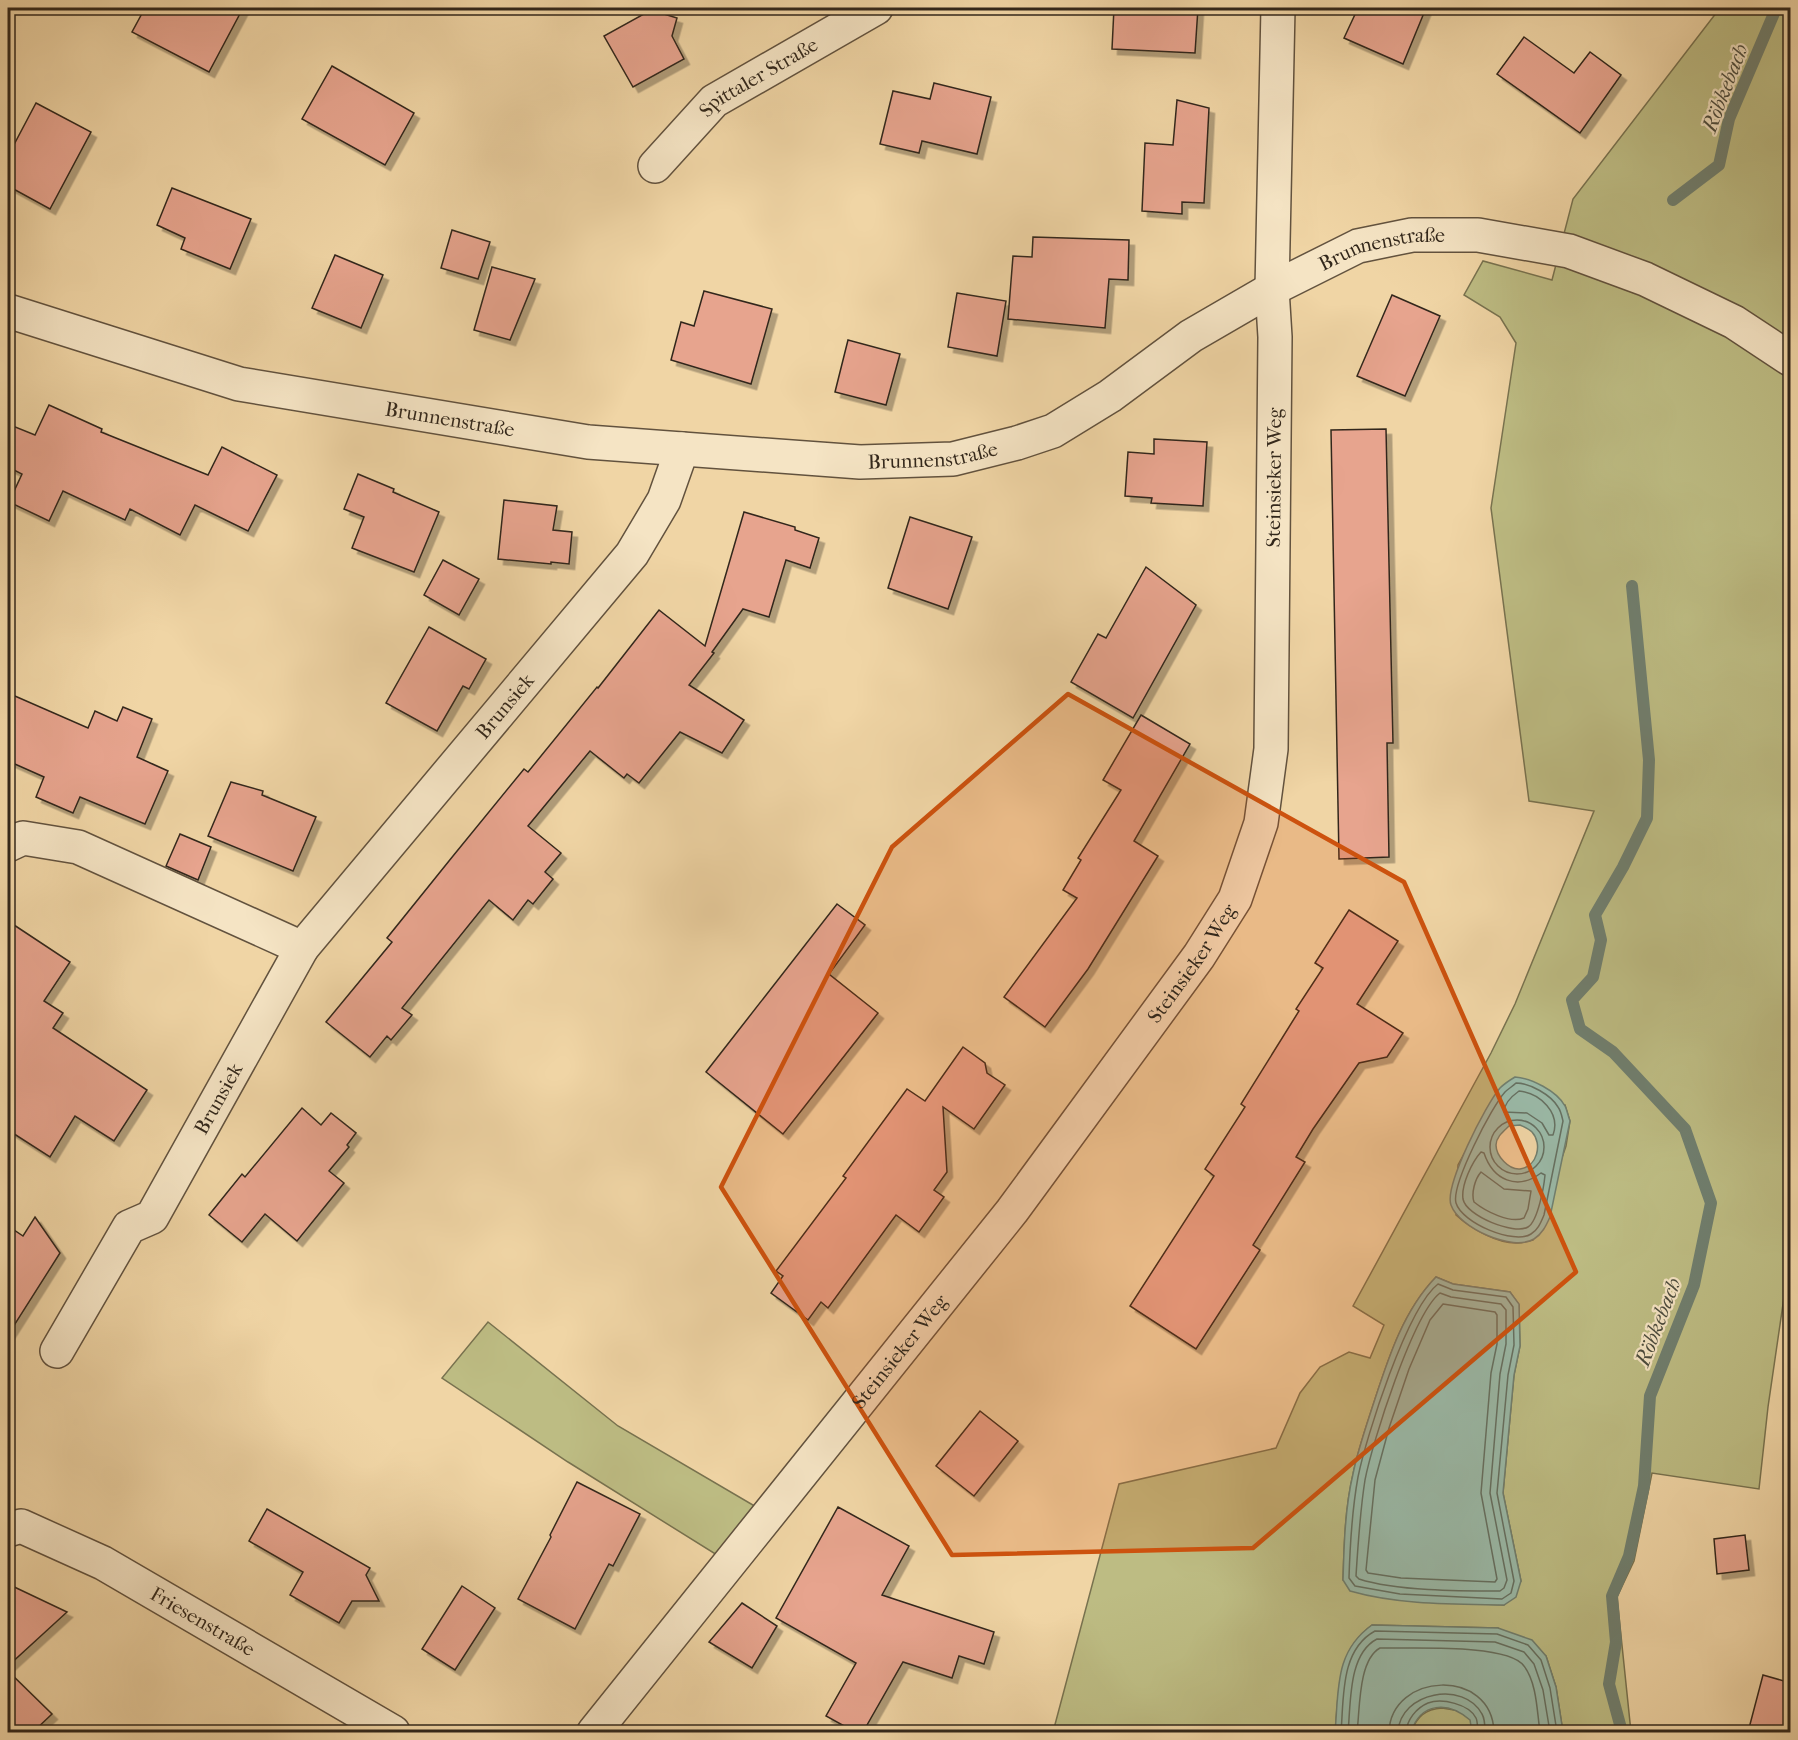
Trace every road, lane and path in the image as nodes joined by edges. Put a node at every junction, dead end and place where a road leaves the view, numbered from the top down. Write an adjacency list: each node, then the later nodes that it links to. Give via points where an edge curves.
1 (876, 8): 3 (street, Spittaler Straße, via 714,101)
2 (1278, 8): 4 (street, Steinsieker Weg)
3 (655, 166)
4 (1272, 289): 6 (street, Brunnenstraße, via 1358,246 1412,235 1478,235 1569,251 1645,279 1734,322); 7 (street, Brunnenstraße, via 1191,336 1110,396 1053,431 1017,443 952,459 860,462); 13 (street, Steinsieker Weg, via 1275,349 1271,749 1261,823 1235,899 1199,956 1012,1211)
5 (8, 311): 7 (street, Brunnenstraße, via 239,384 588,442)
6 (1791, 359)
7 (682, 449): 9 (street, Brunsiek, via 664,500 632,555)
8 (8, 845): 9 (street, via 23,838 78,847)
9 (302, 948): 10 (street, Brunsiek, via 153,1217 129,1227)
10 (57, 1351)
11 (8, 1530): 12 (street, Friesenstraße, via 21,1526 103,1563)
12 (393, 1732)
13 (594, 1732)

